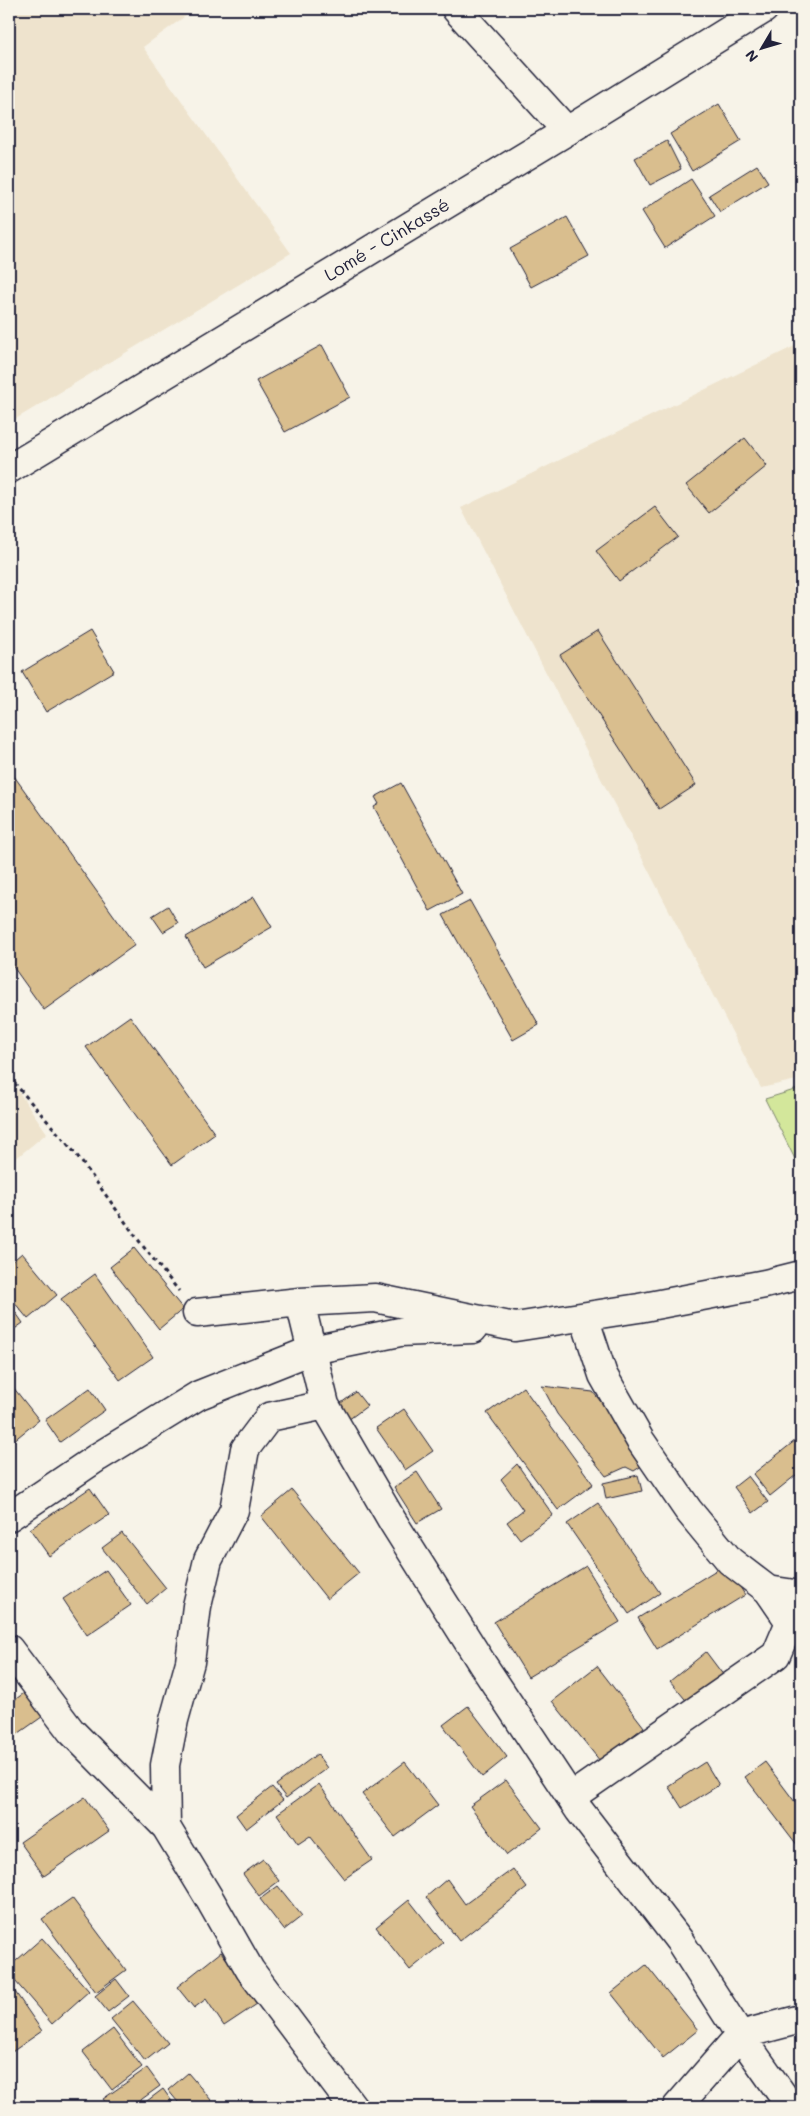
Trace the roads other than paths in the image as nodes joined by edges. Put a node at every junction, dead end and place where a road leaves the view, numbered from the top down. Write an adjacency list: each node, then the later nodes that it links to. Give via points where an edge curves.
1 (456, 9): 3 (main road)
2 (764, 9): 3 (main road, Lomé - Cinkassé)
3 (567, 131): 4 (main road, Lomé - Cinkassé)
4 (9, 469)
5 (801, 1275): 8 (main road)
6 (300, 1302): 7 (main road); 9 (main road, via 375,1298); 10 (main road)
7 (197, 1313)
8 (584, 1317): 9 (main road); 13 (main road, via 603,1375 640,1440 688,1510 730,1561)
9 (515, 1326): 10 (main road, via 400,1332)
10 (312, 1350): 11 (main road); 12 (main road, via 198,1395)
11 (325, 1404): 16 (main road, via 393,1522 482,1665); 17 (main road, via 269,1417 245,1449 234,1510 208,1560 197,1606 190,1662 165,1765)
12 (9, 1517)
13 (768, 1590): 14 (main road); 16 (main road, via 790,1622 776,1655)
14 (801, 1595)
15 (9, 1649): 17 (main road, via 71,1731)
16 (571, 1797): 19 (main road, via 679,1940)
17 (166, 1827): 20 (main road, via 250,1970)
18 (801, 2019): 19 (main road)
19 (740, 2036): 21 (main road); 22 (main road)
20 (353, 2107)
21 (677, 2107)
22 (792, 2107)

